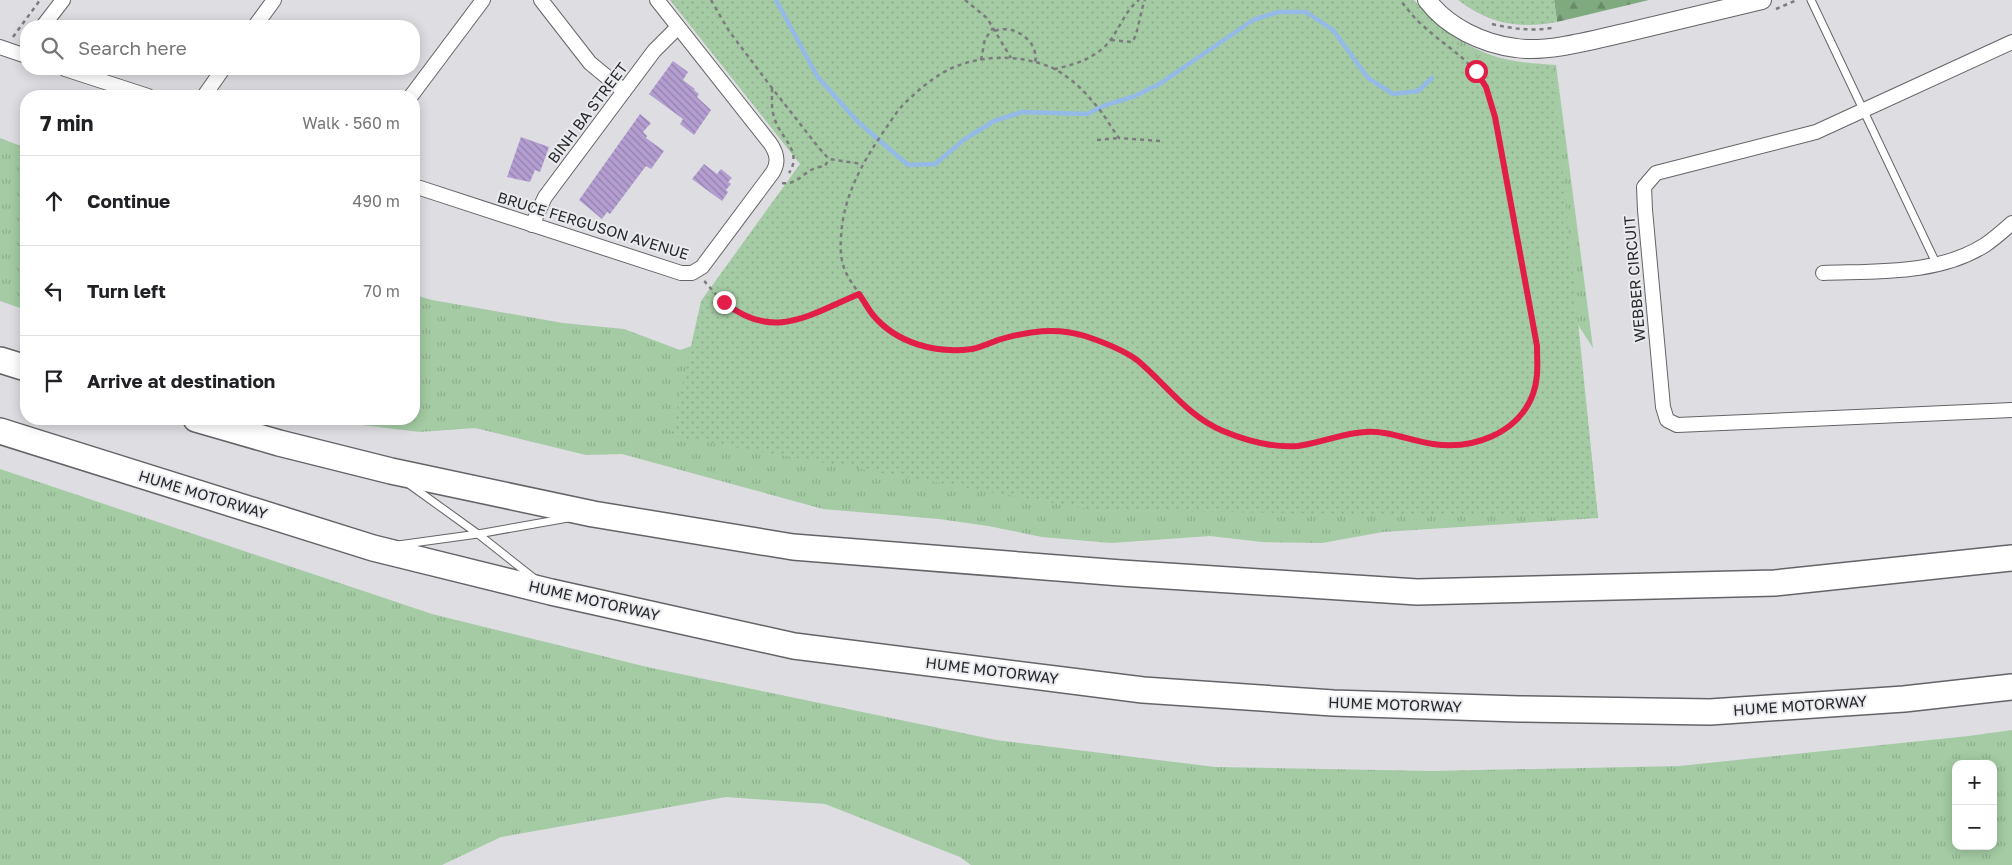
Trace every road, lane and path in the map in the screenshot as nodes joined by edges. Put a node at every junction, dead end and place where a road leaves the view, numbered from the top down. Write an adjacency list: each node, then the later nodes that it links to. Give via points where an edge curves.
1 (40, 0): 15 (path)
2 (63, 0): 16 (street)
3 (274, 0): 17 (street)
4 (483, 0): 36 (street)
5 (541, 0): 37 (street, via 590,63)
6 (657, 0): 20 (street, BRUCE FERGUSON AVENUE)
7 (711, 0): 42 (path, via 772,88)
8 (965, 0): 22 (path, via 987,18)
9 (1140, 0): 24 (path, via 1125,15)
10 (1145, 0): 24 (path, via 1132,42)
11 (1400, 0): 51 (path, via 1420,24 1476,71 1492,101 1537,346 1533,395 1503,431 1483,441 1462,445 1434,444 1365,432 1298,446 1274,446 1222,431 1199,418 1135,359 1108,344 1055,330 1028,331 973,349 947,350 925,346 906,340 891,330 873,315)
12 (1427, 0): 13 (street, via 1453,24 1474,37 1516,48 1541,49 1580,43)
13 (1762, 0)
14 (1811, 0): 38 (lane)
15 (25, 20)
16 (48, 20)
17 (259, 20)
18 (1490, 24): 21 (path, via 1515,30)
19 (20, 27): 23 (path)
20 (678, 27): 37 (street, BINH BA STREET, via 654,51); 47 (street, BRUCE FERGUSON AVENUE, via 770,143 777,162 770,177 708,260 692,273 681,273)
21 (1552, 28)
22 (994, 29): 28 (path); 29 (path, via 985,39); 30 (path, via 1008,28 1020,33 1033,46)
23 (13, 37)
24 (1111, 40): 31 (path, via 1082,61)
25 (2012, 42): 38 (street, WEBBER CIRCUIT)
26 (0, 47): 27 (street)
27 (20, 52)
28 (1012, 58): 29 (path); 30 (path)
29 (981, 60): 43 (path, via 946,71 902,105)
30 (1035, 63): 31 (path)
31 (1054, 70): 39 (path, via 1094,102)
32 (83, 75): 34 (street)
33 (219, 75): 35 (street)
34 (130, 90)
35 (208, 90)
36 (416, 90)
37 (624, 91): 47 (street, BINH BA STREET, via 545,197)
38 (1864, 111): 48 (lane); 54 (street, WEBBER CIRCUIT, via 1816,132 1656,173 1644,187 1663,407 1667,420 1676,425)
39 (1119, 138): 40 (path); 41 (path)
40 (1097, 140)
41 (1160, 141)
42 (829, 158): 43 (path); 44 (path, via 825,166 812,169 799,180)
43 (862, 164): 51 (path, via 842,218 840,258)
44 (782, 184)
45 (420, 188): 47 (street, BRUCE FERGUSON AVENUE)
46 (2012, 224): 48 (street, via 1966,255)
47 (532, 225)
48 (1936, 264): 49 (street, via 1896,270)
49 (1823, 273)
50 (705, 282): 51 (path, via 739,314 769,324 788,322)
51 (859, 294)
52 (0, 360): 53 (highway)
53 (20, 366)
54 (2012, 410)
55 (216, 425): 57 (highway)
56 (0, 431): 60 (highway, HUME MOTORWAY)
57 (391, 471): 58 (highway); 59 (lane)
58 (593, 514): 59 (lane); 61 (highway, via 793,547 1131,574 1417,592 1775,583)
59 (478, 534): 60 (lane); 62 (lane)
60 (373, 548): 62 (highway, HUME MOTORWAY)
61 (2012, 558)
62 (551, 592): 63 (highway, HUME MOTORWAY, via 794,646 1143,690 1333,702 1710,712 1904,699)
63 (2012, 687)

